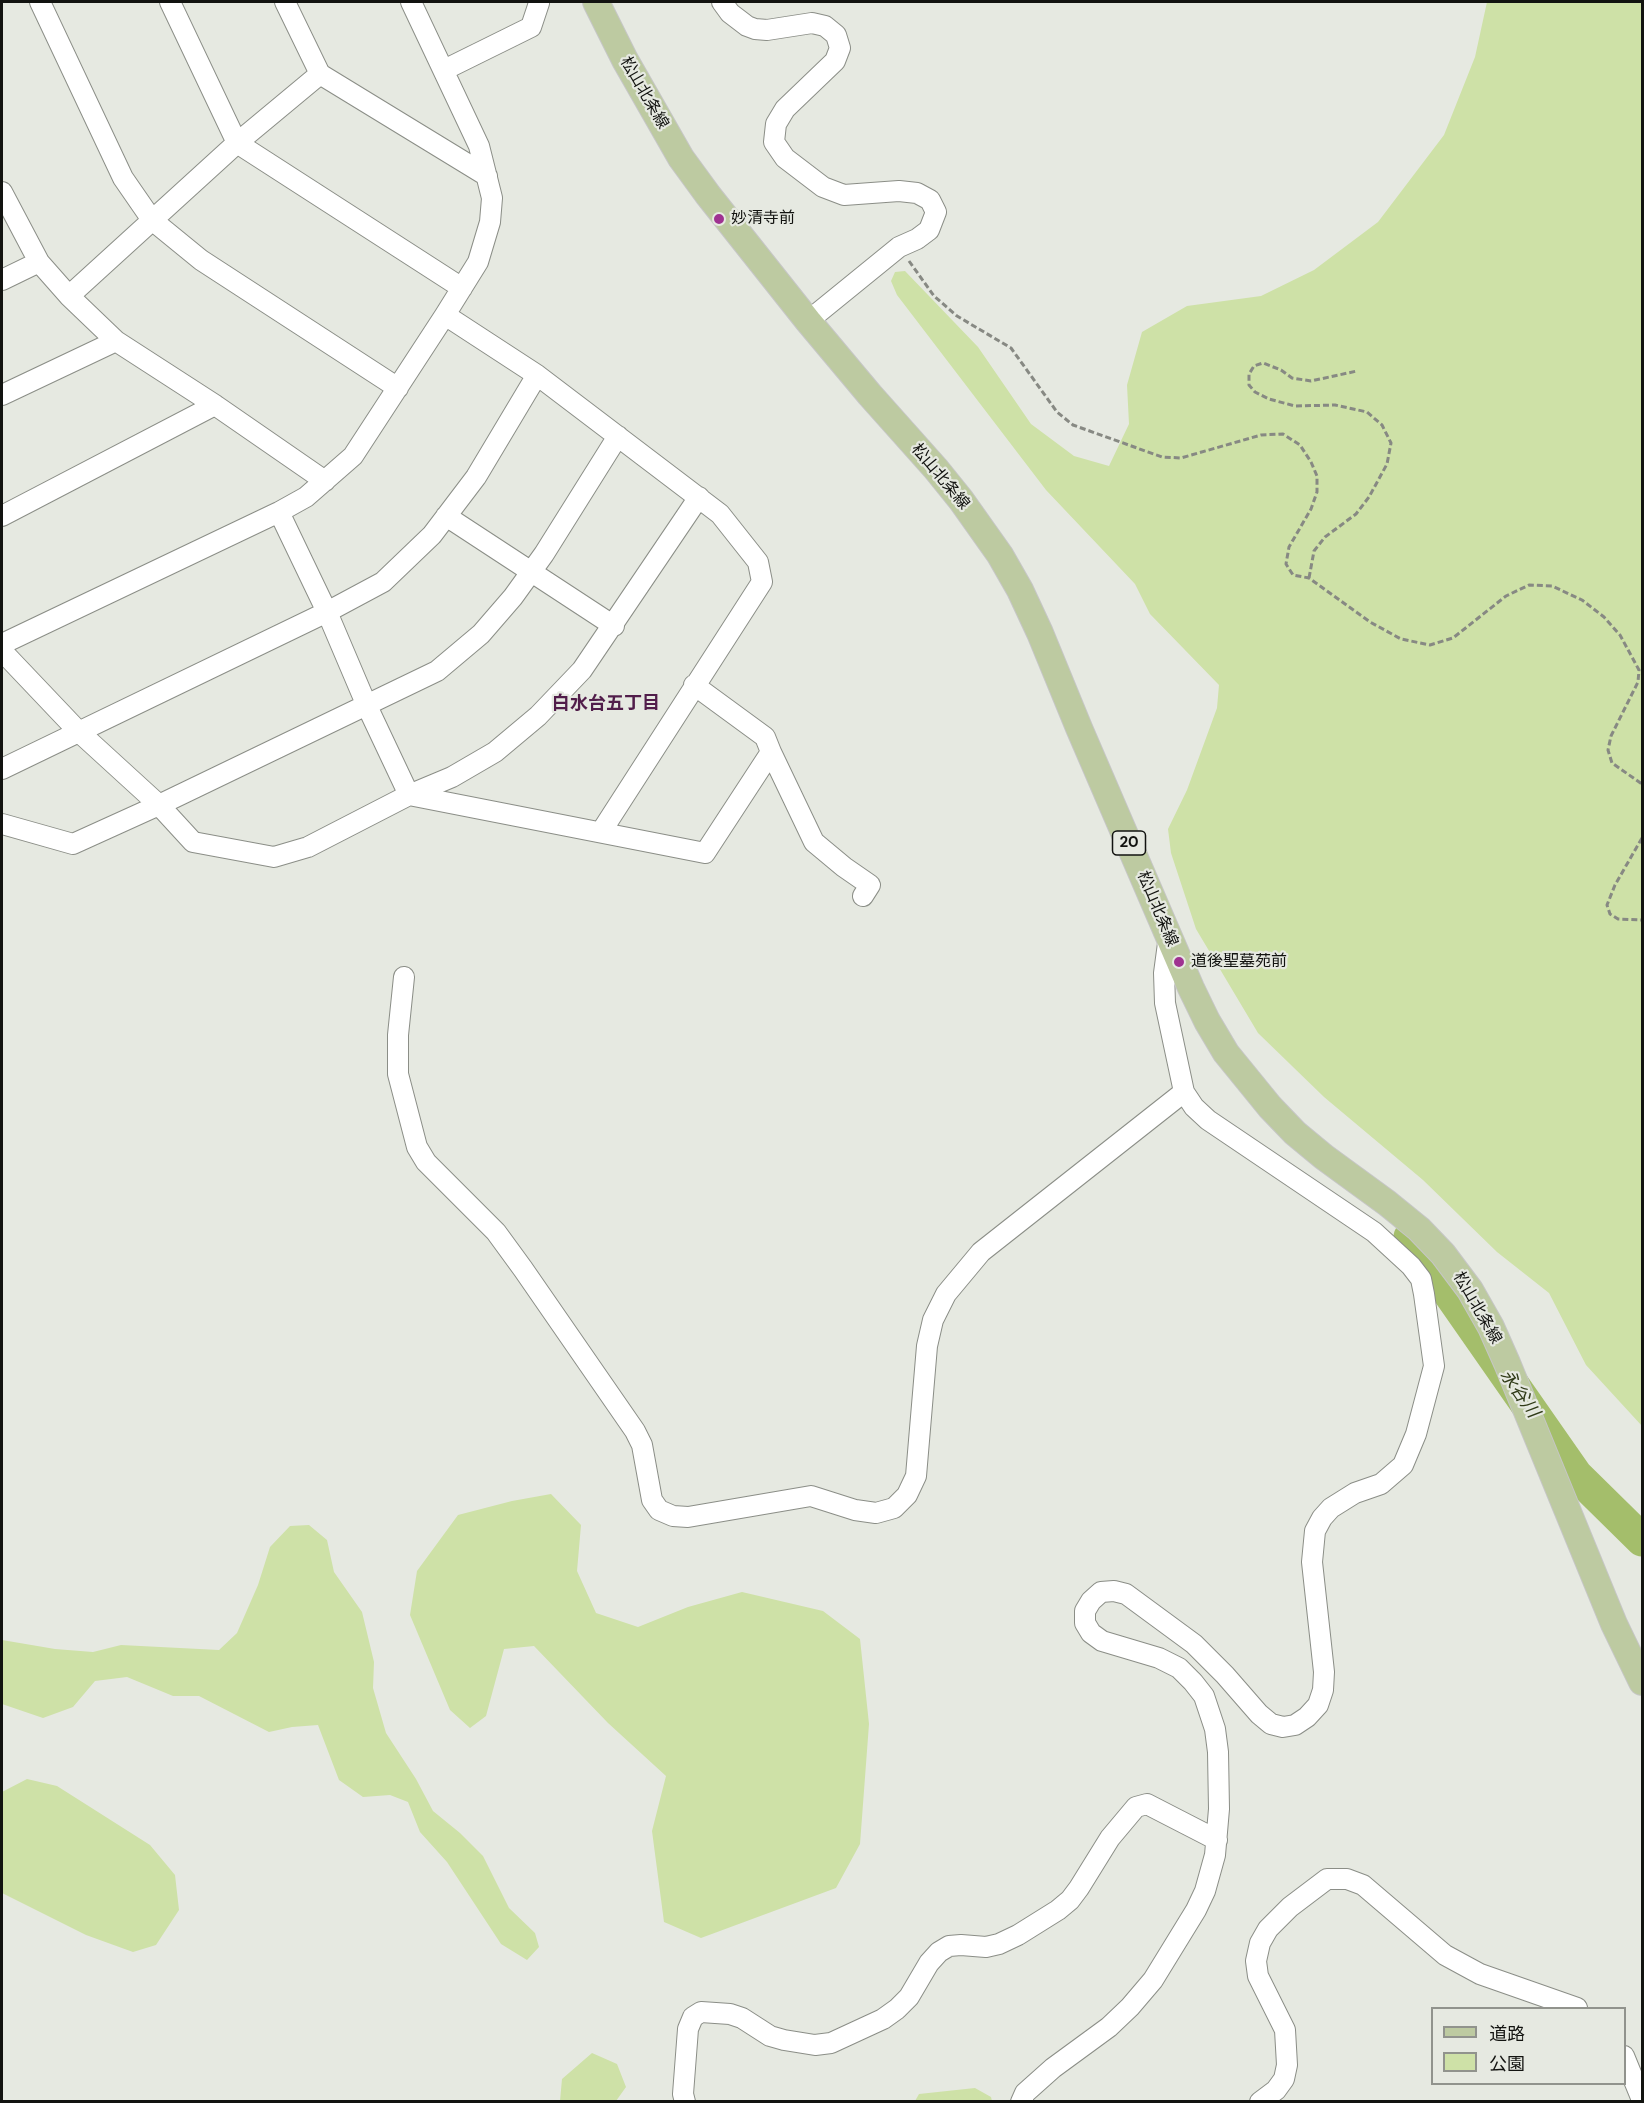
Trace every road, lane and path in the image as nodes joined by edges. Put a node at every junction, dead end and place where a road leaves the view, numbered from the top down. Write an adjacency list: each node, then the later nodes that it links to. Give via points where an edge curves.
1 (40, 2): 13 (street, via 123,178)
2 (170, 2): 10 (street)
3 (285, 2): 9 (street)
4 (411, 2): 8 (street)
5 (538, 2): 8 (street, via 531,27)
6 (596, 2): 20 (main road, 松山北条線 / 20, via 681,158)
7 (722, 2): 14 (street, via 730,13 755,29 812,23 825,26 836,35 840,48 835,62 785,109 776,124 774,142 785,158 823,187 844,195 899,191 917,193 930,200 936,212 929,230)
8 (444, 70): 11 (street, via 479,146)
9 (320, 74): 10 (street); 11 (street)
10 (237, 143): 13 (street); 17 (street)
11 (487, 176): 17 (street, via 492,198 490,222 478,262)
12 (2, 192): 15 (street)
13 (152, 220): 18 (street); 24 (street, via 201,260)
14 (899, 248): 20 (street); 34 (path, via 934,296 957,316 1011,348 1057,412 1073,425 1162,457 1181,458 1260,435 1282,434 1300,445 1317,476 1317,492 1289,547 1286,564 1293,575)
15 (39, 262): 16 (street); 18 (street)
16 (2, 280)
17 (462, 288): 19 (street)
18 (69, 296): 21 (street)
19 (445, 315): 23 (street); 24 (street)
20 (808, 321): 52 (main road, 松山北条線 / 20, via 936,469 1000,555 1040,633)
21 (116, 341): 25 (street); 26 (street)
22 (1357, 371): 34 (path, via 1311,381 1292,378 1263,363 1254,366 1249,374 1249,385 1269,399 1295,406 1335,405 1367,412 1382,425 1391,443 1387,464 1369,497 1356,514 1325,537 1314,551)
23 (537, 375): 27 (street); 32 (street, via 476,477)
24 (398, 388): 28 (street, via 352,456)
25 (2, 395)
26 (215, 405): 28 (street); 31 (street)
27 (618, 436): 29 (street); 33 (street)
28 (325, 480): 30 (street, via 306,497)
29 (699, 497): 36 (street); 39 (street, via 720,514 758,562 762,582)
30 (279, 512): 35 (street); 37 (street)
31 (2, 516)
32 (446, 516): 33 (street); 35 (street, via 383,582)
33 (531, 571): 36 (street); 40 (street, via 481,634 437,671)
34 (1309, 578): 44 (path, via 1370,622 1401,639 1430,645 1453,638 1506,596 1529,585 1552,586 1582,600 1620,635 1639,670 1638,682 1608,750 1612,763)
35 (327, 612): 40 (street); 41 (street)
36 (614, 626): 45 (street, via 582,670 538,716 495,752 452,777)
37 (2, 644)
38 (2, 651): 41 (street)
39 (694, 685): 42 (street, via 765,737); 48 (street)
40 (367, 706): 45 (street); 46 (street)
41 (78, 731): 43 (street); 46 (street)
42 (771, 752): 48 (street, via 705,853); 50 (street, via 814,842 870,885)
43 (2, 769)
44 (1642, 784)
45 (409, 795): 46 (street, via 308,847 274,857 193,842); 48 (street)
46 (159, 805): 47 (street, via 73,844)
47 (2, 824)
48 (601, 832)
49 (1642, 838): 51 (path, via 1607,905 1610,914 1618,919)
50 (863, 896)
51 (1642, 920)
52 (1169, 935): 54 (street, via 1165,1003); 55 (main road, 松山北条線 / 20, via 1207,1022 1250,1084 1295,1133 1419,1229 1470,1290 1495,1336 1614,1624)
53 (404, 977): 54 (street, via 398,1074 417,1147 426,1162 496,1232 523,1269 634,1431 642,1445 652,1500 659,1510 673,1516 688,1517 811,1496 855,1510 876,1513 894,1508 916,1476 927,1346 933,1320 946,1294 981,1252)
54 (1184, 1092): 56 (street, via 1208,1120 1374,1232 1411,1266 1423,1286 1434,1366 1416,1434 1403,1465 1382,1484 1355,1493 1331,1508 1315,1531 1312,1562 1324,1672 1318,1705 1307,1717 1295,1725 1271,1724 1194,1644 1126,1594 1101,1593 1085,1611 1085,1623 1102,1641 1179,1668 1204,1696 1218,1752)
55 (1642, 1682)
56 (1217, 1840): 60 (street, via 1147,1804 1136,1807 1110,1838 1070,1900 1058,1910 999,1944 949,1946 929,1963 897,2009 831,2043 815,2045 784,2040 742,2018 701,2012 688,2029); 61 (street, via 1205,1891 1153,1980 1109,2027 1053,2068)
57 (1573, 2007): 62 (street, via 1480,1974 1445,1955 1363,1885 1347,1879 1328,1879 1290,1907 1260,1943 1258,1976 1284,2030 1287,2066 1276,2090)
58 (1626, 2061): 59 (street)
59 (1642, 2100)
60 (685, 2102)
61 (1021, 2102)
62 (1260, 2102)

